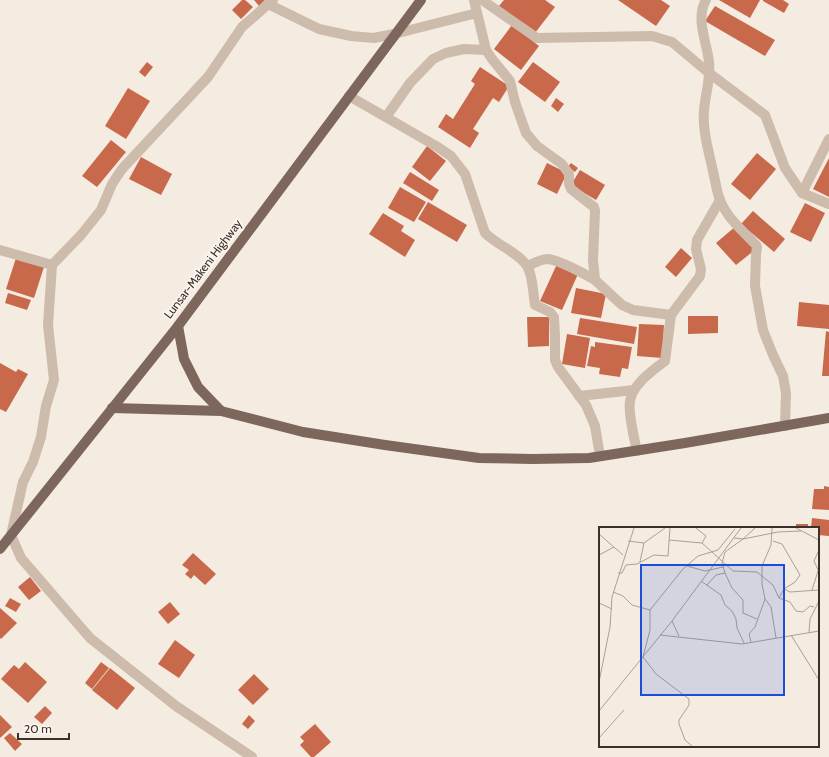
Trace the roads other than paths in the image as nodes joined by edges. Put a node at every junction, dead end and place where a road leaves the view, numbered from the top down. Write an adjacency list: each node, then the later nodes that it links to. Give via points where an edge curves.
1 (421, 0): 7 (main road, Lunsar-Makeni Highway)
2 (474, 0): 6 (street)
3 (482, 0): 9 (street, via 536,38 652,36 672,42)
4 (706, 0): 9 (street, via 702,18)
5 (271, 2): 7 (street, via 319,29 374,38); 17 (street, via 242,27 208,77 122,169 112,184 101,210)
6 (477, 13): 7 (street); 8 (street)
7 (394, 34): 10 (main road, Lunsar-Makeni Highway)
8 (486, 50): 11 (street, via 464,49 433,59 410,83); 19 (street, via 510,80 526,133 536,146 562,164 570,174 571,189 594,207)
9 (709, 73): 13 (street, via 765,115 785,168); 14 (street, via 704,112 706,138)
10 (349, 96): 11 (street); 21 (main road, Lunsar-Makeni Highway)
11 (386, 117): 18 (street, via 451,156 465,174 485,233 521,258)
12 (829, 139): 13 (street)
13 (802, 193): 15 (street)
14 (720, 200): 20 (street, via 697,240 696,249 702,269 700,276); 27 (street, via 731,218 758,247 755,286 763,330 783,376 786,392)
15 (829, 204)
16 (0, 250): 17 (street)
17 (52, 265): 30 (street, via 48,325 54,380 46,406 42,437 23,482)
18 (528, 266): 19 (street, via 548,259); 23 (street, via 535,305 550,312 554,317 555,360)
19 (595, 280): 20 (street, via 622,305 633,310)
20 (671, 315): 22 (street, via 665,361 650,372)
21 (178, 326): 24 (main road, Lunsar-Makeni Highway); 25 (main road, via 184,359 198,388)
22 (634, 390): 23 (street); 28 (street, via 630,400 630,416)
23 (579, 396): 29 (street, via 595,426)
24 (112, 408): 25 (main road); 30 (main road, Lunsar-Makeni Highway)
25 (221, 412): 29 (main road, via 303,432 479,458)
26 (829, 418): 27 (main road)
27 (785, 426): 28 (main road)
28 (637, 451): 29 (main road)
29 (600, 456)
30 (11, 535): 31 (main road, Lunsar-Makeni Highway); 32 (street, via 22,558 90,638 176,706)
31 (0, 549)
32 (252, 757)

